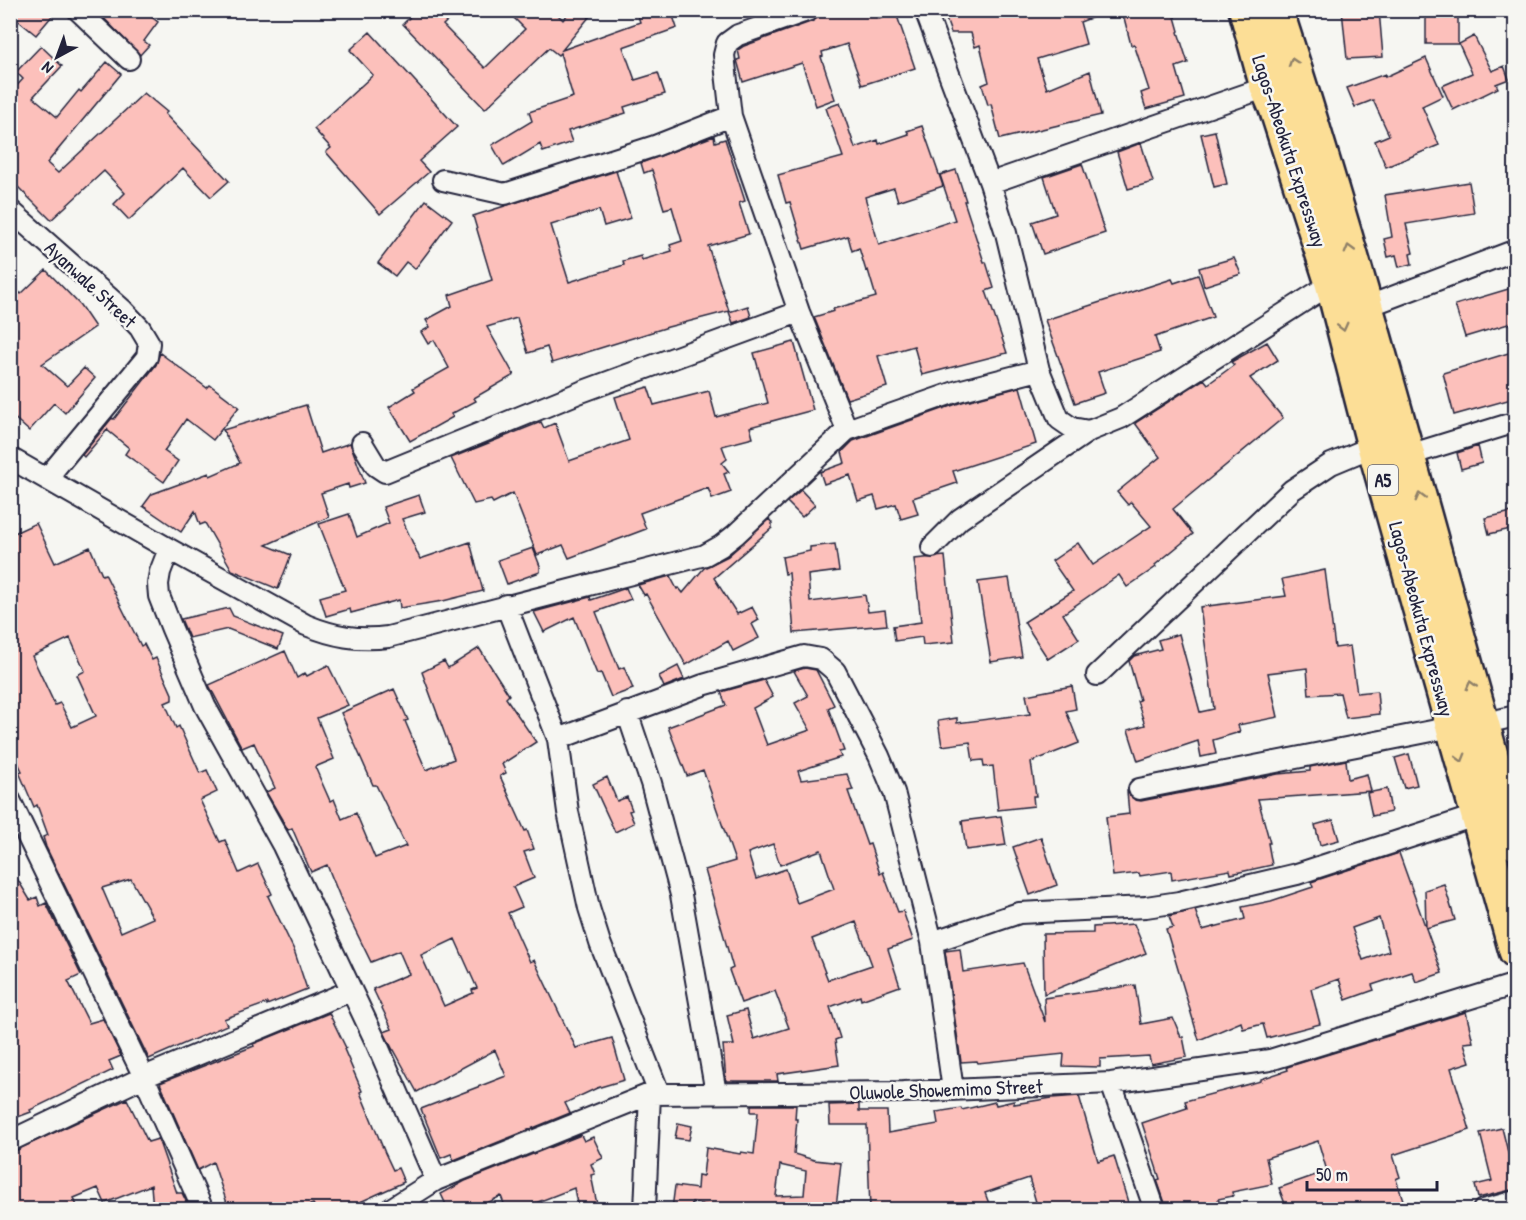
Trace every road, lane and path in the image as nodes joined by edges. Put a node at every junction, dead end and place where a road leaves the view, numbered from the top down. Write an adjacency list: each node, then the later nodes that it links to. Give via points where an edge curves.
1 (78, 10): 6 (street)
2 (809, 10): 8 (street, via 727,43 724,55)
3 (925, 10): 10 (street)
4 (1246, 10): 7 (highway, Lagos-Abeokuta Expressway / A5)
5 (1276, 10): 14 (highway, Lagos-Abeokuta Expressway / A5, one-way to 5)
6 (129, 59)
7 (1267, 87): 10 (street); 13 (highway, Lagos-Abeokuta Expressway / A5)
8 (731, 116): 9 (street, via 655,146 506,194); 15 (street)
9 (443, 180)
10 (990, 183): 16 (street)
11 (10, 210): 24 (street, Ayanwale Street, via 123,310 149,343 147,357)
12 (1515, 250): 14 (street)
13 (1332, 283): 19 (street, via 1121,418); 21 (highway, Lagos-Abeokuta Expressway / A5, one-way to 21)
14 (1366, 306): 22 (highway, Lagos-Abeokuta Expressway / A5)
15 (799, 312): 18 (street); 20 (street, via 581,392 393,470 385,472 376,466)
16 (1039, 370): 18 (street, via 958,391); 19 (street, via 1059,419 1072,428)
17 (1515, 422): 22 (street)
18 (847, 430): 27 (street, via 721,546 683,562)
19 (1089, 431): 25 (street, via 960,519)
20 (362, 442)
21 (1374, 446): 28 (street, via 1331,464 1292,490); 31 (highway, Lagos-Abeokuta Expressway / A5)
22 (1409, 455): 31 (highway, Lagos-Abeokuta Expressway / A5, one-way to 22)
23 (10, 458): 24 (street)
24 (47, 478): 26 (street)
25 (932, 547)
26 (169, 549): 27 (street, via 306,625 351,638 388,637); 40 (street, via 158,584 172,629 205,706 283,846)
27 (506, 605): 32 (street)
28 (1097, 675)
29 (627, 712): 32 (street); 37 (street, via 804,656 821,659 835,671 894,792); 44 (street, via 681,895)
30 (1515, 716): 31 (street)
31 (1467, 725): 33 (street); 35 (highway, Lagos-Abeokuta Expressway / A5, one-way to 35); 36 (highway, Lagos-Abeokuta Expressway / A5)
32 (558, 739): 45 (street, via 568,812 589,908)
33 (1139, 789)
34 (10, 800): 41 (street)
35 (1478, 815): 37 (street, via 1297,874 1202,897 1146,907 1019,913); 38 (highway, Lagos-Abeokuta Expressway / A5)
36 (1515, 843)
37 (932, 942): 43 (street)
38 (1515, 951)
39 (1515, 984): 42 (street, Oluwole Showemimo Street, via 1270,1060)
40 (350, 992): 41 (street); 47 (street)
41 (144, 1077): 46 (street); 49 (street)
42 (1111, 1083): 43 (street, Oluwole Showemimo Street); 52 (street)
43 (953, 1090): 44 (street, Oluwole Showemimo Street)
44 (716, 1093): 45 (street, Oluwole Showemimo Street)
45 (654, 1094): 47 (street, Oluwole Showemimo Street); 51 (street)
46 (10, 1141)
47 (436, 1180): 50 (street, Oluwole Showemimo Street)
48 (1515, 1201): 53 (street)
49 (203, 1209)
50 (389, 1209)
51 (645, 1209)
52 (1155, 1209)
53 (1483, 1209)

